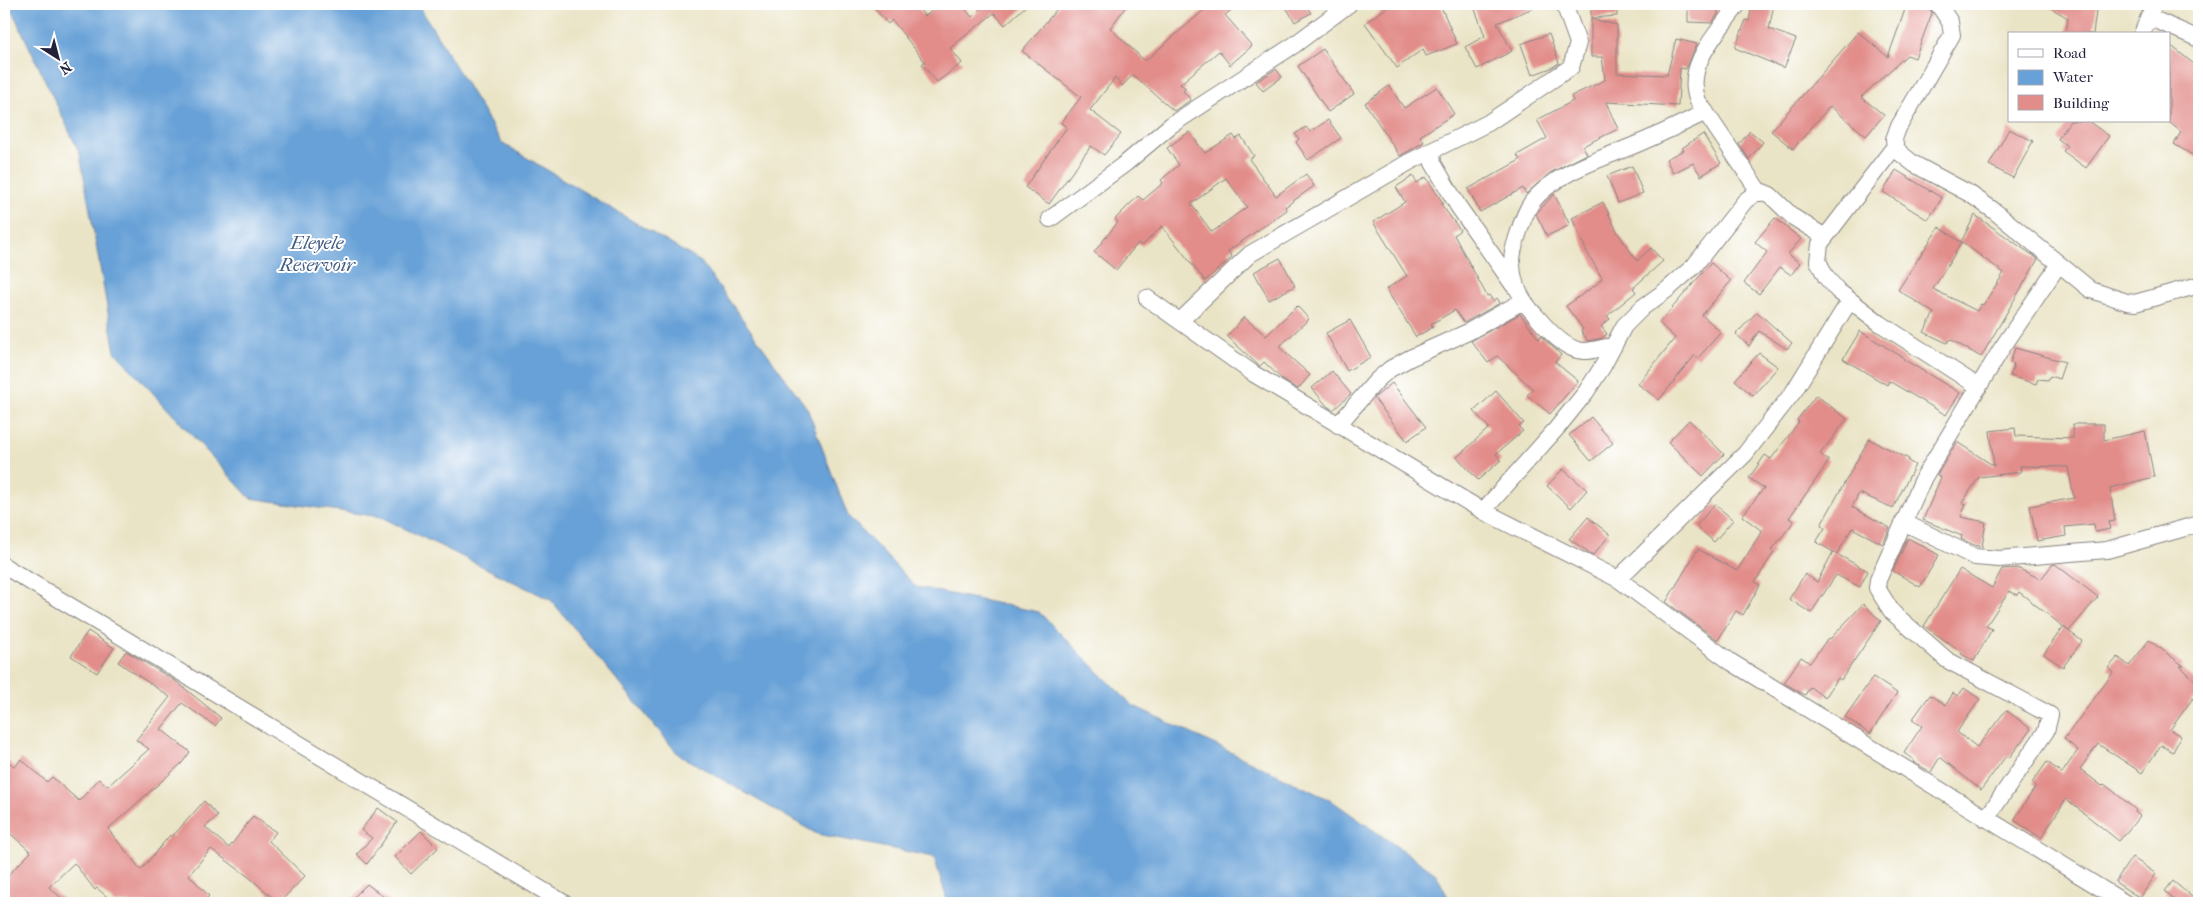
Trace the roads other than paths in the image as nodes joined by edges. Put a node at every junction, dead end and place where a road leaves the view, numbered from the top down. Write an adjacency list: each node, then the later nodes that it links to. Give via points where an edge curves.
1 (1347, 4): 12 (street, via 1294,45 1171,124 1126,163)
2 (1564, 4): 10 (street, via 1578,43 1571,68 1488,124)
3 (1738, 4): 8 (street, via 1700,61 1694,79 1694,92)
4 (1938, 4): 9 (street, via 1950,22 1952,35 1898,128)
5 (2152, 10): 6 (street); 7 (street)
6 (2143, 32)
7 (2199, 39)
8 (1706, 112): 11 (street); 16 (street, via 1586,164 1545,189 1532,203 1512,253 1512,268)
9 (1895, 146): 13 (street); 14 (street, via 1914,164 1993,210)
10 (1432, 151): 16 (street, via 1433,163 1458,206); 19 (street, via 1250,254)
11 (1760, 193): 13 (street, via 1770,195 1793,217); 20 (street, via 1745,202 1694,266 1624,326)
12 (1050, 219)
13 (1826, 237): 18 (street, via 1820,244 1818,260 1826,277)
14 (2059, 264): 15 (street, via 2091,290 2127,302 2144,301); 21 (street)
15 (2199, 285)
16 (1520, 295): 20 (street, via 1555,338 1576,350); 22 (street, via 1468,332 1390,369)
17 (1147, 298): 19 (street)
18 (1850, 300): 21 (street, via 1881,324); 27 (street, via 1794,392 1745,454)
19 (1180, 321): 22 (street, via 1254,374)
20 (1614, 346): 23 (street, via 1586,392)
21 (1979, 387): 24 (street, via 1924,477)
22 (1338, 425): 23 (street)
23 (1483, 511): 27 (street)
24 (1903, 522): 25 (street, via 1975,556 2000,559 2107,550); 28 (street, via 1877,588 1892,612 1947,660 2050,715 2046,731)
25 (2199, 524)
26 (4, 566): 29 (street)
27 (1618, 579): 28 (street, via 1731,662)
28 (1986, 819): 30 (street)
29 (564, 903)
30 (2125, 903)

